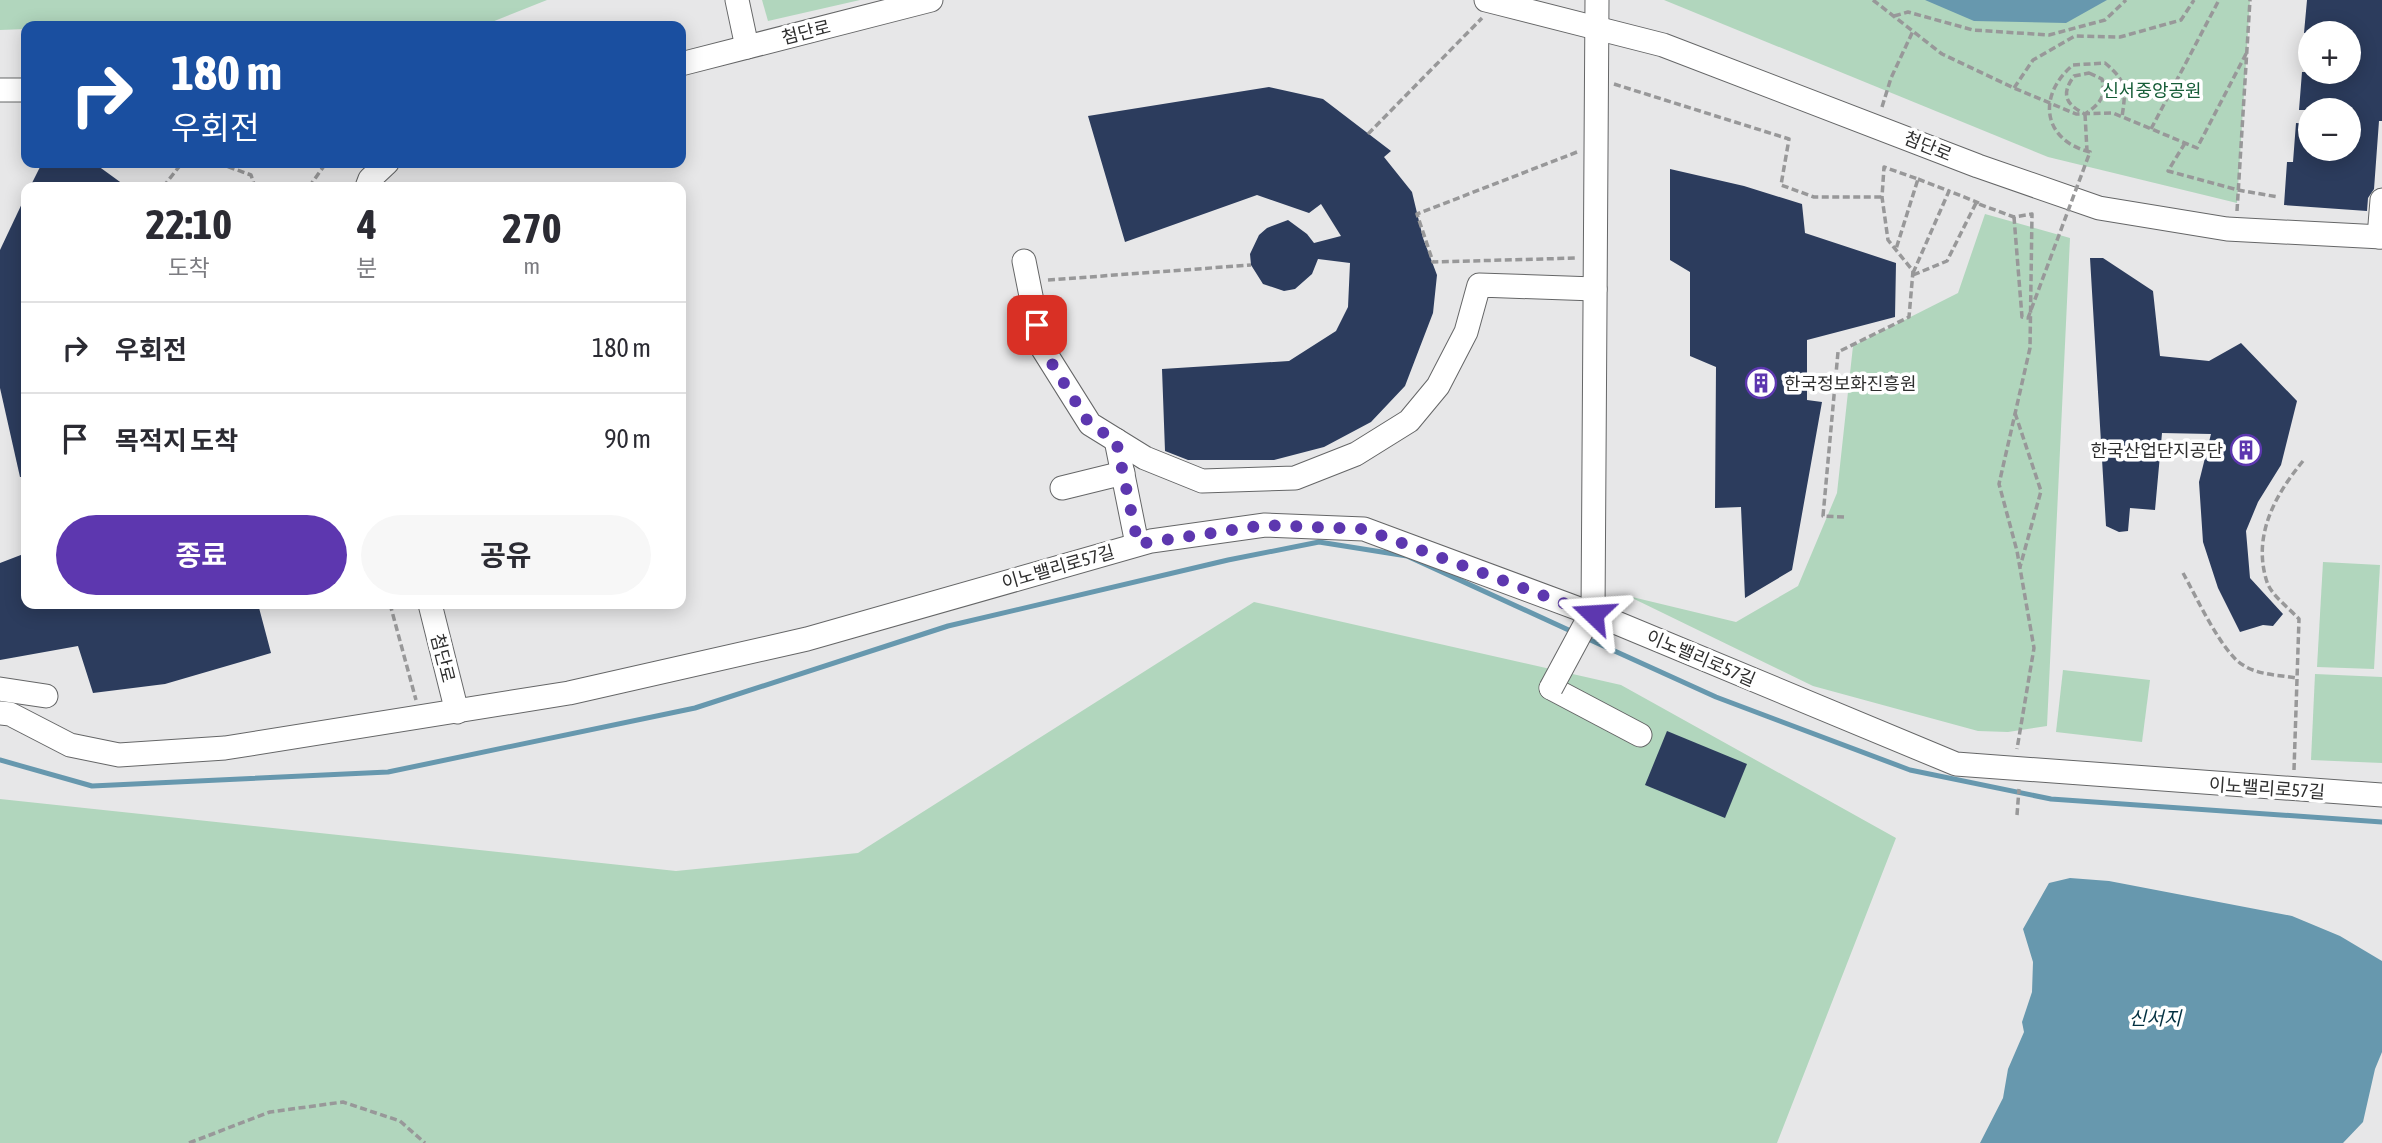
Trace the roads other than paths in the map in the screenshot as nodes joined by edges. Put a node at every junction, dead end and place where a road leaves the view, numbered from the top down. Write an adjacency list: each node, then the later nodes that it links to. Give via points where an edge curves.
1 (737, 0): 6 (street)
2 (931, 0): 6 (street, 첨단로)
3 (1597, 0): 5 (street)
4 (1492, 1): 5 (street, 첨단로)
5 (1596, 28): 13 (street, 첨단로, via 1663,45 2099,208 2235,229); 15 (street)
6 (747, 47): 7 (street, 첨단로)
7 (686, 63)
8 (0, 90): 9 (street)
9 (21, 90)
10 (382, 168): 11 (street)
11 (369, 182)
12 (2382, 200): 13 (street)
13 (2381, 237)
14 (1026, 272): 16 (street, via 1041,346 1090,425)
15 (1595, 289): 16 (street, via 1479,285 1460,343 1438,386 1409,421 1356,454 1295,478 1202,481 1144,458); 21 (street)
16 (1116, 440): 17 (street)
17 (1123, 473): 18 (street); 19 (street)
18 (1062, 488)
19 (1138, 544): 21 (street, 이노밸리로57길, via 1265,525 1364,529); 24 (street, 이노밸리로57길, via 807,639 569,693)
20 (431, 609): 24 (street, 첨단로)
21 (1593, 612): 26 (street, bridge, via 1551,688); 27 (street, 이노밸리로57길, via 1956,764)
22 (0, 689): 23 (street)
23 (46, 696)
24 (457, 712): 25 (street, 이노밸리로57길, via 226,748 119,755 70,745)
25 (0, 713)
26 (1640, 734)
27 (2382, 795)

